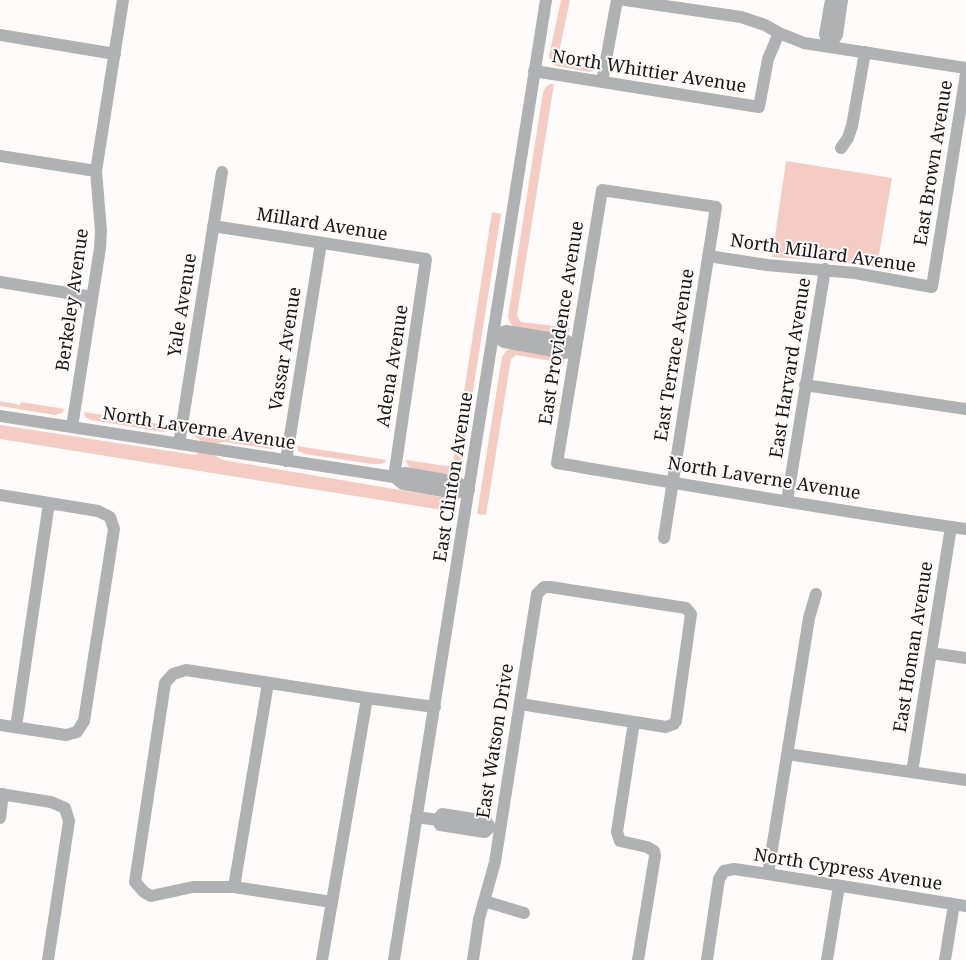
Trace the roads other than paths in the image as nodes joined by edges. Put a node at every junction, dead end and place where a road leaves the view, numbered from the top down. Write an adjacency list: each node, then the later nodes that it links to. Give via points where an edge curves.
1 (124, 0): 11 (street, Berkeley Avenue)
2 (546, 0): 13 (street, East Clinton Avenue)
3 (617, 0): 15 (street)
4 (625, 0): 7 (street, via 741,17)
5 (831, 0): 9 (street, via 825,34)
6 (842, 0): 9 (street, via 837,35)
7 (779, 33): 9 (street, via 804,43); 15 (street, North Whittier Avenue, via 768,59 759,107)
8 (0, 35): 11 (street)
9 (829, 47): 10 (street)
10 (865, 52): 12 (street); 16 (street, via 852,126)
11 (115, 54): 18 (street, Berkeley Avenue)
12 (966, 68)
13 (534, 71): 15 (street, North Whittier Avenue); 29 (street, East Clinton Avenue)
14 (966, 74): 27 (street, East Brown Avenue)
15 (602, 82)
16 (841, 148)
17 (0, 156): 18 (street)
18 (96, 171): 28 (street, Berkeley Avenue, via 101,231)
19 (222, 172): 21 (street, Yale Avenue)
20 (602, 190): 23 (street, East Terrace Avenue, via 716,207); 30 (street, East Providence Avenue)
21 (213, 226): 22 (street, Millard Avenue); 35 (street, Yale Avenue)
22 (321, 243): 24 (street, Millard Avenue); 36 (street, Vassar Avenue)
23 (708, 256): 25 (street, North Millard Avenue); 39 (street, East Terrace Avenue)
24 (426, 259): 38 (street, Adena Avenue)
25 (825, 269): 27 (street, North Millard Avenue); 31 (street, East Harvard Avenue)
26 (0, 282): 28 (street)
27 (932, 287)
28 (92, 297): 34 (street, Berkeley Avenue)
29 (494, 335): 30 (street, via 506,331 567,340); 40 (street, East Clinton Avenue)
30 (575, 348): 37 (street, East Providence Avenue)
31 (805, 385): 32 (street); 42 (street, East Harvard Avenue)
32 (966, 409)
33 (0, 416): 34 (street, North Laverne Avenue)
34 (72, 427): 35 (street, North Laverne Avenue)
35 (179, 444): 36 (street, North Laverne Avenue)
36 (286, 461): 38 (street, North Laverne Avenue)
37 (557, 463): 39 (street, North Laverne Avenue)
38 (394, 477): 40 (street, North Laverne Avenue, via 403,484 456,493)
39 (673, 482): 42 (street, North Laverne Avenue); 46 (street, East Terrace Avenue)
40 (469, 490): 53 (street, East Clinton Avenue)
41 (0, 496): 43 (street)
42 (787, 501): 44 (street, North Laverne Avenue)
43 (50, 503): 56 (street); 56 (street, via 98,511 110,517 114,529 84,721 78,732 66,735)
44 (951, 527): 45 (street, North Laverne Avenue); 48 (street, East Homan Avenue)
45 (966, 529)
46 (664, 538)
47 (816, 594): 57 (street, via 809,618)
48 (931, 653): 49 (street); 58 (street, East Homan Avenue)
49 (966, 658)
50 (268, 683): 51 (street); 66 (street); 66 (street, via 186,670 173,674 164,684 135,882 152,896 193,887)
51 (367, 698): 53 (street); 68 (street)
52 (520, 704): 54 (street); 54 (street, East Watson Drive, via 537,594 542,588 686,608 691,619 676,721 666,727); 63 (street, East Watson Drive)
53 (435, 707): 61 (street, East Clinton Avenue)
54 (634, 722): 75 (street, via 616,832 620,842 647,847 654,852)
55 (0, 724): 56 (street)
56 (16, 727)
57 (787, 754): 58 (street); 64 (street)
58 (912, 772): 59 (street)
59 (966, 780)
60 (2, 794): 62 (street); 71 (street, via 51,802 65,808 69,821)
61 (416, 816): 63 (street, via 438,820 440,825 476,831); 73 (street, East Clinton Avenue)
62 (0, 818)
63 (495, 828): 67 (street, East Watson Drive, via 494,870)
64 (768, 874): 65 (street, North Cypress Avenue); 76 (street, North Cypress Avenue, via 734,869 724,871 719,879)
65 (839, 886): 69 (street, North Cypress Avenue); 77 (street)
66 (234, 887): 68 (street)
67 (484, 901): 70 (street); 74 (street, East Watson Drive)
68 (332, 902): 72 (street)
69 (960, 905): 78 (street)
70 (524, 913)
71 (48, 960)
72 (322, 960)
73 (394, 960)
74 (473, 960)
75 (638, 960)
76 (707, 960)
77 (827, 960)
78 (945, 960)

